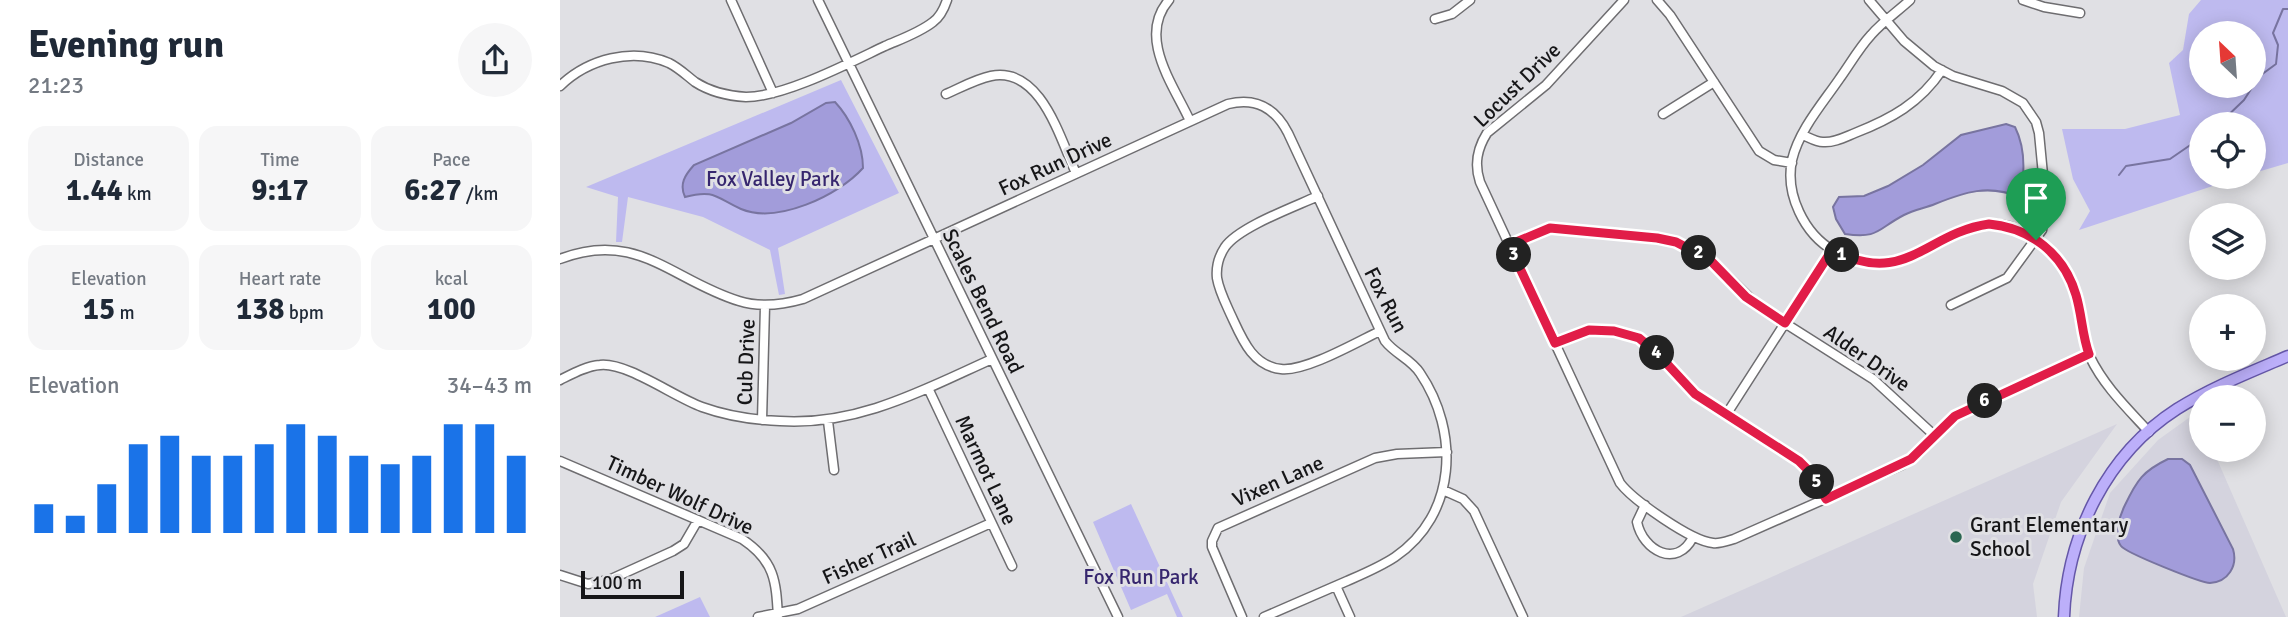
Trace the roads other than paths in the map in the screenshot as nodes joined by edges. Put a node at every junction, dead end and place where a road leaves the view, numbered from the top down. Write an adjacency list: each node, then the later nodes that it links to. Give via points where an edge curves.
1 (732, 0): 18 (street)
2 (818, 0): 14 (street, Scales Bend Road)
3 (947, 0): 14 (street, via 938,18 925,27)
4 (1169, 0): 21 (street, via 1157,20 1156,45)
5 (1469, 0): 12 (street, via 1452,14)
6 (1624, 0): 28 (street, Locust Drive, via 1546,85 1481,143 1477,172)
7 (1657, 0): 16 (street)
8 (1869, 0): 13 (street)
9 (1910, 0): 13 (street)
10 (2024, 0): 11 (street)
11 (2080, 13)
12 (1435, 19)
13 (1887, 20): 15 (street, via 1911,47); 22 (street, via 1867,40)
14 (849, 63): 18 (street); 26 (street, Scales Bend Road)
15 (1942, 70): 22 (street, via 1906,110 1877,124 1827,142); 27 (street, via 2013,96 2036,122 2046,219)
16 (1714, 82): 20 (street); 23 (street, via 1759,151)
17 (560, 86): 18 (street, via 571,75 601,61 638,56 668,63 716,92 743,97)
18 (773, 93)
19 (946, 94): 24 (street, via 992,76 1010,76 1026,83 1042,102)
20 (1663, 114)
21 (1190, 121): 24 (street, Fox Run Drive); 25 (street, Fox Run, via 1237,101 1267,107 1288,132)
22 (1803, 135): 23 (street)
23 (1791, 163): 29 (street, via 1798,210 1812,232)
24 (1076, 173): 26 (street, Fox Run Drive)
25 (1318, 196): 34 (street, Fox Run); 34 (street, via 1237,235 1221,255 1217,281 1244,342 1265,365 1290,369)
26 (934, 239): 32 (street, Fox Run Drive, via 803,299); 38 (street, Scales Bend Road)
27 (2036, 240): 29 (street, via 2015,228 1989,224 1963,230 1919,254 1893,262 1854,260); 31 (street, via 2007,278); 36 (street, via 2060,262 2072,283)
28 (1509, 245): 33 (street, Alder Drive, via 1550,228 1676,242 1710,260 1746,297); 35 (street, Locust Drive)
29 (1832, 250): 33 (street)
30 (560, 259): 32 (street, via 591,251 628,253 653,259 737,301)
31 (1951, 305)
32 (765, 306): 42 (street, Cub Drive)
33 (1785, 323): 41 (street); 45 (street, Alder Drive, via 1873,379)
34 (1380, 331): 46 (street, Fox Run, via 1423,378 1442,422)
35 (1555, 343): 41 (street, via 1589,330 1639,338 1695,394); 51 (street, Locust Drive, via 1620,483)
36 (2089, 354): 44 (street, via 2108,387); 45 (street, Locust Drive, via 1964,411)
37 (2288, 355): 44 (main road, via 2175,411)
38 (992, 359): 40 (street); 60 (street, Scales Bend Road)
39 (560, 380): 42 (street, via 588,368 614,366 702,407)
40 (928, 388): 43 (street, via 881,408); 53 (street, Marmot Lane)
41 (1726, 415): 50 (street, via 1799,461)
42 (762, 420): 43 (street)
43 (828, 421): 48 (street)
44 (2149, 432): 65 (main road, via 2112,473 2087,515 2068,570)
45 (1935, 436): 50 (street, Locust Drive, via 1902,465)
46 (1447, 452): 49 (street, Fox Run); 61 (street, Vixen Lane, via 1375,458 1218,528 1212,547)
47 (560, 461): 52 (street, Timber Wolf Drive)
48 (834, 470)
49 (1443, 490): 57 (street, Fox Run, via 1430,521 1404,551); 64 (street, via 1463,499 1474,511)
50 (1826, 499): 54 (street, Locust Drive, via 1734,539 1714,543)
51 (1645, 506): 54 (street, Locust Drive); 54 (street, via 1637,523 1650,547 1676,553)
52 (698, 520): 56 (street, via 684,544 609,580 588,584); 58 (street, Timber Wolf Drive, via 752,546 776,581)
53 (992, 523): 55 (street, Marmot Lane); 58 (street, Fisher Trail)
54 (1693, 537)
55 (1012, 566)
56 (560, 575)
57 (1336, 586): 62 (street, Fox Run); 63 (street)
58 (777, 615): 59 (street, Fisher Trail)
59 (758, 617)
60 (1118, 617)
61 (1242, 617)
62 (1264, 617)
63 (1350, 617)
64 (1523, 617)
65 (2064, 617)

